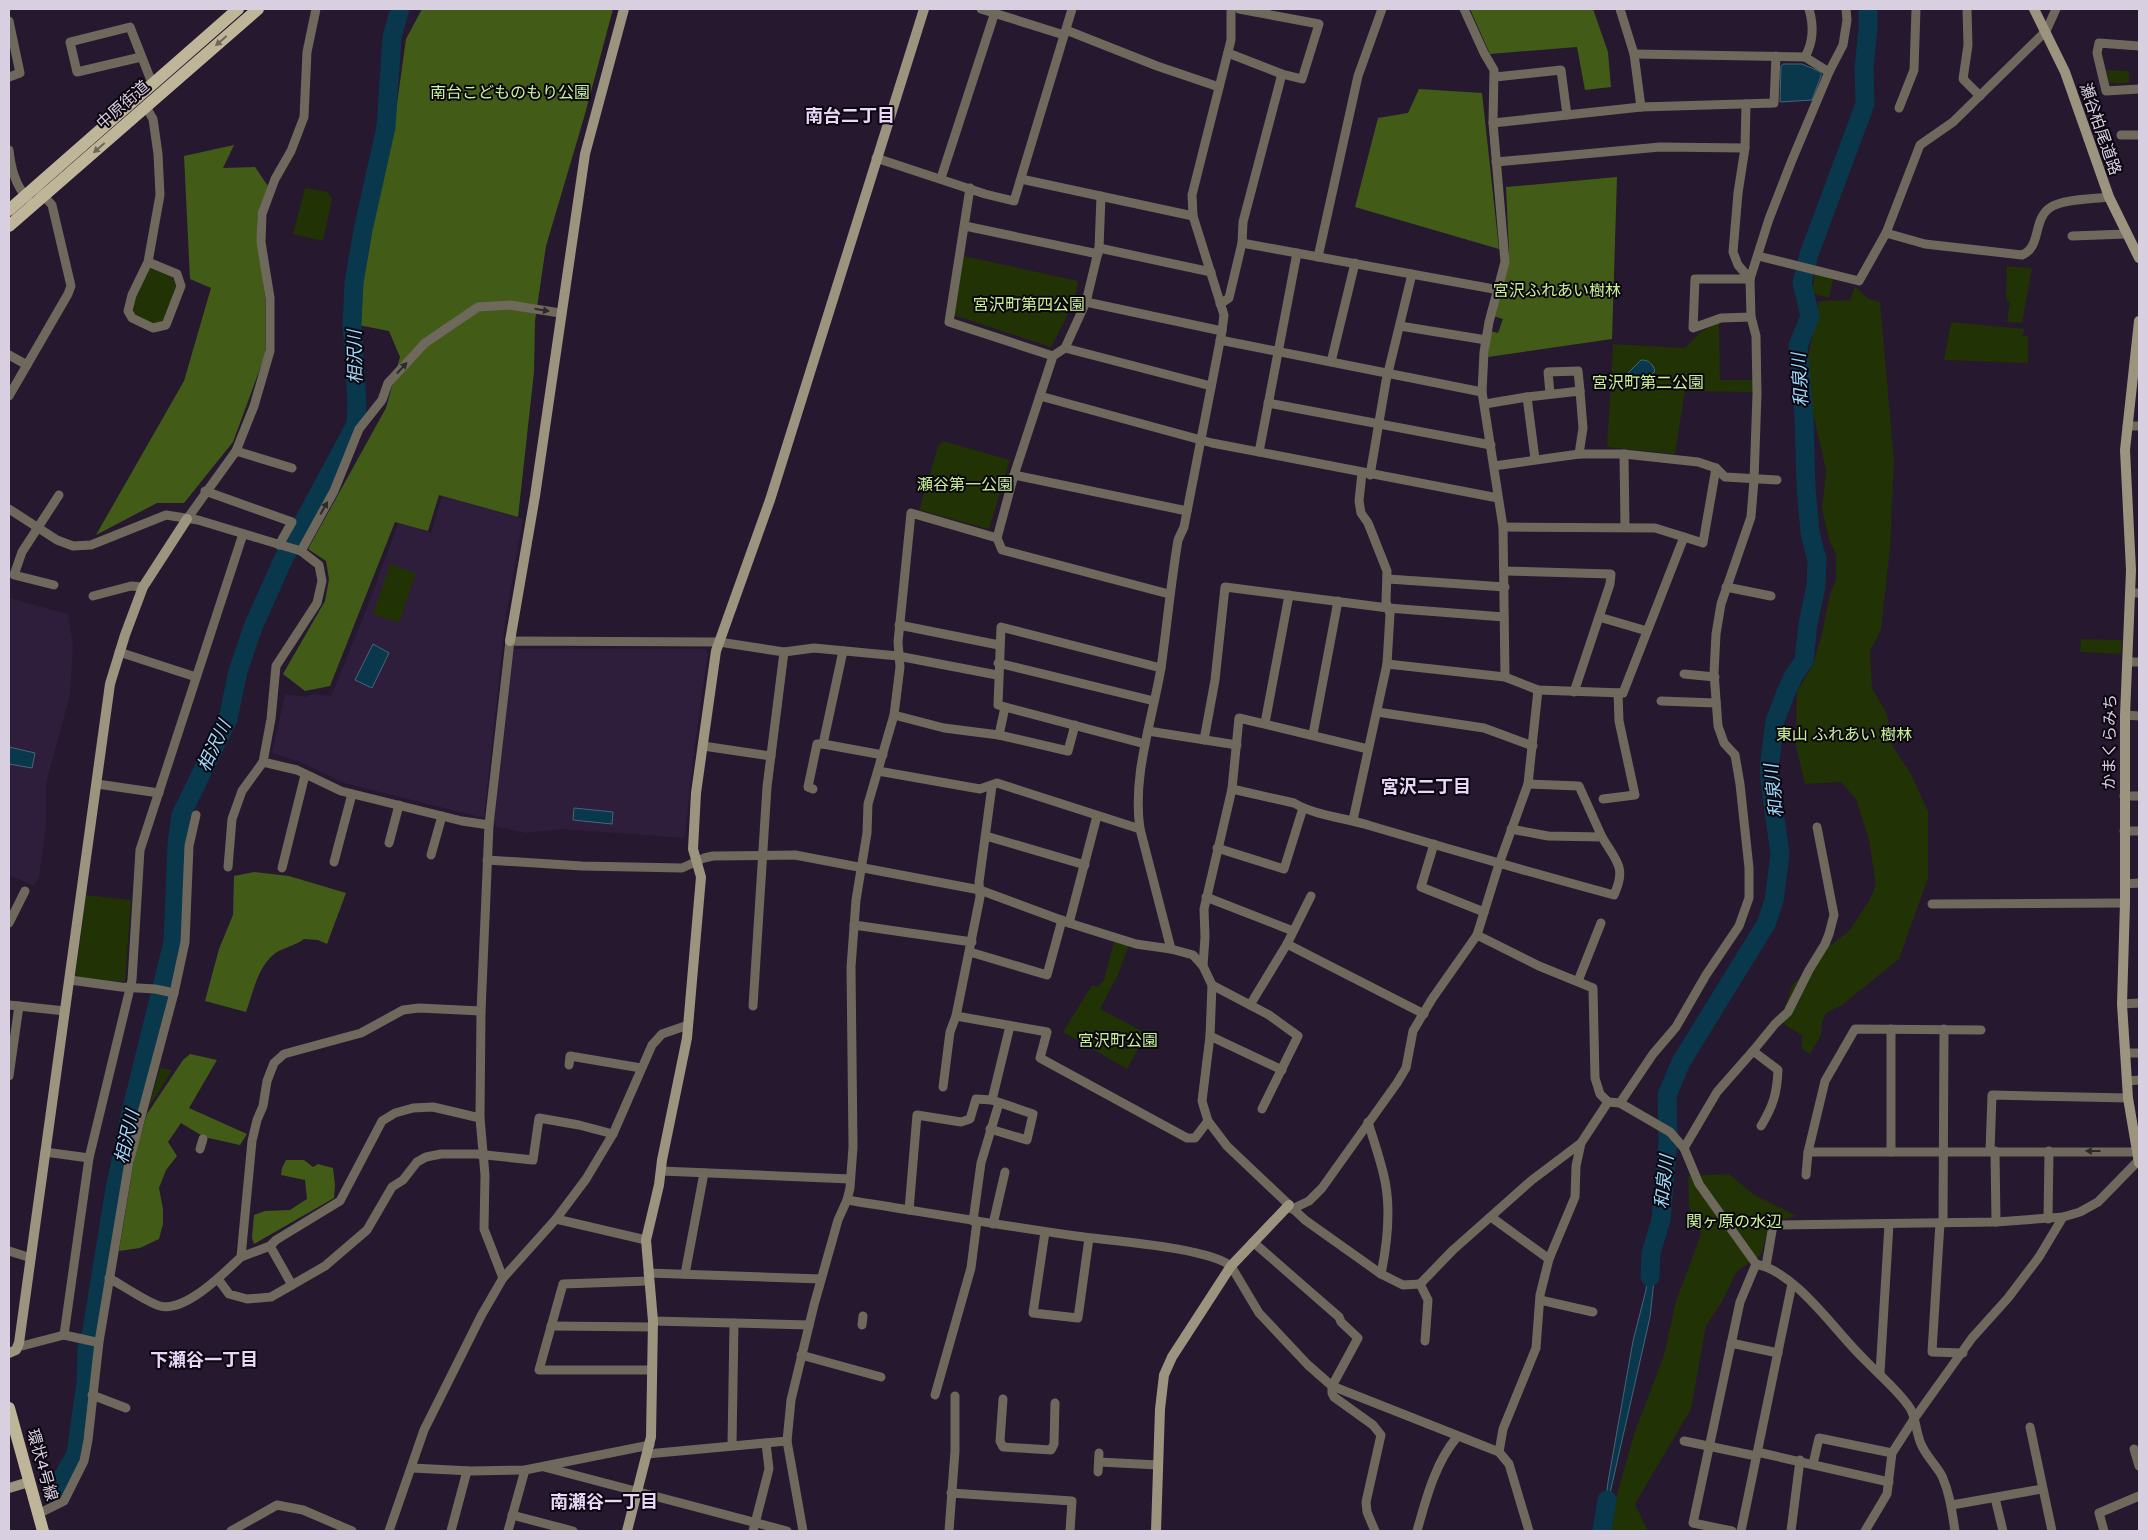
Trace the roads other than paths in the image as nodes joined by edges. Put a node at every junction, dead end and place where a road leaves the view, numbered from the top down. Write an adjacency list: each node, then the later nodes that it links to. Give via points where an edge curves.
1 (238, 9): 33 (main road, 中原街道)
2 (258, 9): 38 (main road, 中原街道, one-way to 38)
3 (316, 9): 104 (street, via 307,52 304,117 291,151 274,179 262,214 260,242 270,298 270,351 254,406)
4 (624, 9): 77 (street, via 584,154)
5 (924, 9): 47 (street)
6 (981, 9): 19 (street)
7 (1072, 9): 22 (street)
8 (1231, 9): 24 (street)
9 (1239, 9): 30 (street, via 1319,24 1302,79)
10 (1382, 9): 67 (street, via 1358,76)
11 (1464, 9): 32 (street)
12 (1620, 9): 25 (street)
13 (1809, 9): 28 (street, via 1811,45)
14 (1846, 9): 29 (street, via 1843,45)
15 (1916, 9): 40 (street, via 1914,70)
16 (1967, 9): 36 (street, via 1968,45 1963,79)
17 (2034, 9): 21 (street, 瀬谷柏尾道路)
18 (2056, 9): 21 (street)
19 (995, 11): 22 (street); 49 (street)
20 (9, 21): 31 (street, via 20,73)
21 (2046, 31): 36 (street); 54 (street, 瀬谷柏尾道路, via 2065,72)
22 (1065, 32): 34 (street); 50 (street)
23 (2139, 46): 35 (street, via 2099,44 2096,53 2106,91)
24 (1228, 53): 30 (street); 34 (street)
25 (1634, 54): 26 (street); 39 (street)
26 (1776, 56): 28 (street); 37 (street, via 1774,103)
27 (141, 57): 27 (street, via 130,27 70,42 77,72); 33 (street)
28 (1805, 57): 29 (street)
29 (1829, 72): 66 (street, via 1772,211)
30 (1282, 74): 63 (street, via 1243,222)
31 (9, 76)
32 (1495, 77): 41 (street, via 1561,70); 42 (street)
33 (152, 83): 52 (main road, 中原街道)
34 (1219, 86): 57 (street, via 1194,181)
35 (2139, 89)
36 (1980, 96): 60 (street, via 1953,122 1920,145)
37 (1746, 104): 39 (street); 45 (street)
38 (146, 107): 52 (main road, 中原街道, one-way to 52); 69 (street, via 153,119 160,196)
39 (1641, 107): 41 (street)
40 (1899, 108)
41 (1566, 115): 42 (street)
42 (1493, 123): 48 (street)
43 (2121, 135): 44 (street)
44 (2139, 135)
45 (1745, 148): 48 (street, via 1660,147); 73 (street, via 1733,252)
46 (9, 150): 55 (street, via 11,169)
47 (876, 158): 49 (street); 148 (street, via 751,558)
48 (1496, 162): 74 (street, via 1505,262)
49 (941, 178): 51 (street)
50 (1021, 178): 51 (street, via 1014,202); 53 (street)
51 (970, 188): 59 (street)
52 (39, 191): 55 (main road, 中原街道); 88 (street, via 52,205 71,286)
53 (1101, 196): 57 (street); 64 (street)
54 (2109, 197): 60 (street, via 2051,207 2037,225 2029,252 2022,255 1926,244); 61 (street, 瀬谷柏尾道路)
55 (29, 200): 56 (main road, 中原街道); 58 (main road, 中原街道)
56 (9, 210)
57 (1193, 216): 71 (street)
58 (9, 226)
59 (965, 226): 64 (street); 86 (street, via 949,322)
60 (1886, 232): 66 (street, via 1859,281)
61 (2126, 234): 62 (street); 68 (street, 瀬谷柏尾道路)
62 (2072, 236)
63 (1242, 243): 65 (street); 76 (street, via 1229,298)
64 (1098, 251): 71 (street); 75 (street)
65 (1297, 253): 67 (street); 84 (street)
66 (1758, 256): 73 (street)
67 (1318, 257): 70 (street)
68 (2139, 258)
69 (148, 262): 69 (street, via 128,311 132,318 153,328 166,325 181,286 177,274)
70 (1355, 264): 72 (street); 87 (street)
71 (1211, 272): 76 (street)
72 (1412, 274): 74 (street); 80 (street)
73 (1750, 279): 78 (street); 78 (street, via 1695,279 1693,328 1721,318)
74 (1499, 290): 82 (street)
75 (1086, 302): 81 (street); 83 (street)
76 (1220, 304): 81 (street, via 1224,315)
77 (560, 313): 129 (street, one-way to 77, via 334,491 359,429 382,400 388,383 425,343 484,305 510,305); 147 (street, via 535,496)
78 (1751, 317): 114 (street, via 1756,336)
79 (2139, 321): 100 (street, かまくらみち)
80 (1400, 326): 82 (street); 89 (street)
81 (1221, 336): 84 (street); 90 (street)
82 (1486, 340): 92 (street)
83 (1065, 348): 86 (street); 90 (street)
84 (1278, 352): 87 (street); 97 (street)
85 (9, 355): 88 (street)
86 (1053, 356): 95 (street)
87 (1332, 362): 89 (street)
88 (27, 365): 94 (street)
89 (1388, 374): 92 (street); 99 (street)
90 (1211, 386): 102 (street)
91 (1580, 391): 93 (street); 93 (street, via 1578,371 1548,372); 106 (street, via 1582,428)
92 (1482, 392): 98 (street)
93 (1550, 393): 96 (street)
94 (9, 396)
95 (1040, 396): 102 (street); 113 (street)
96 (1527, 397): 98 (street); 108 (street)
97 (1268, 403): 99 (street); 105 (street)
98 (1485, 404): 103 (street)
99 (1378, 424): 103 (street); 112 (street)
100 (2127, 426): 101 (street); 136 (street, かまくらみち, via 2125,450)
101 (2139, 426)
102 (1202, 440): 105 (street); 120 (street)
103 (1491, 445): 109 (street)
104 (236, 451): 110 (street); 116 (street)
105 (1259, 452): 112 (street)
106 (1579, 454): 107 (street); 108 (street)
107 (1624, 454): 111 (street, via 1698,462); 124 (street)
108 (1535, 459): 109 (street)
109 (1494, 466): 118 (street)
110 (292, 468)
111 (1716, 468): 114 (street, via 1725,477); 127 (street, via 1704,543)
112 (1366, 474): 118 (street); 131 (street, via 1359,501 1361,513 1376,541)
113 (1014, 475): 120 (street); 126 (street)
114 (1754, 480): 115 (street); 133 (street, via 1751,517)
115 (1776, 480)
116 (206, 491): 121 (street); 128 (street, via 292,522)
117 (59, 495): 122 (street)
118 (1498, 498): 123 (street)
119 (9, 509): 122 (street)
120 (1187, 511): 137 (street, via 1178,540)
121 (187, 519): 122 (street, via 166,515 90,545 73,546 57,540); 125 (street); 134 (street)
122 (39, 527): 132 (street, via 22,552 14,574)
123 (1503, 527): 124 (street); 130 (street)
124 (1625, 527): 127 (street, via 1655,528)
125 (244, 534): 128 (street); 163 (street)
126 (997, 538): 137 (street, via 1002,550); 145 (street, via 911,513)
127 (1684, 538): 146 (street)
128 (281, 546): 129 (street)
129 (298, 550): 189 (street, via 320,565 322,580 317,603 276,666 272,719)
130 (1504, 571): 135 (street); 143 (street, via 1611,574)
131 (1388, 579): 135 (street); 142 (street)
132 (54, 585)
133 (1726, 586): 140 (street); 162 (street, via 1716,634)
134 (142, 587): 139 (street, via 131,586); 151 (street)
135 (1505, 587): 144 (street)
136 (2135, 593): 154 (street, かまくらみち)
137 (1169, 594): 158 (street)
138 (1289, 595): 141 (street); 175 (street); 180 (street, via 1225,587 1216,680)
139 (93, 596)
140 (1772, 596)
141 (1338, 601): 142 (street); 178 (street)
142 (1388, 608): 144 (street); 157 (street)
143 (1600, 617): 146 (street); 165 (street)
144 (1504, 618): 161 (street)
145 (899, 625): 149 (street); 153 (street)
146 (1647, 631): 166 (street, via 1623,693)
147 (510, 641): 148 (street); 208 (street)
148 (719, 642): 152 (street); 184 (street)
149 (999, 645): 156 (street); 158 (street, via 1001,627)
150 (843, 651): 152 (street, via 814,648); 153 (street); 181 (street)
151 (119, 652): 163 (street); 192 (street, via 110,684)
152 (784, 652): 188 (street)
153 (898, 656): 160 (street); 172 (street)
154 (2127, 662): 155 (street); 173 (street, かまくらみち)
155 (2139, 662)
156 (998, 663): 160 (street); 168 (street)
157 (1386, 664): 161 (street); 171 (street)
158 (1161, 668): 168 (street)
159 (1684, 674): 162 (street)
160 (997, 675): 170 (street, via 998,705)
161 (1504, 677): 164 (street)
162 (1715, 677): 169 (street)
163 (196, 678): 197 (street)
164 (1538, 690): 165 (street); 185 (street)
165 (1574, 692): 166 (street)
166 (1618, 693): 201 (street, via 1619,721 1635,794)
167 (1661, 701): 169 (street)
168 (1154, 702): 177 (street)
169 (1716, 703): 282 (street, via 1718,726 1724,743 1735,755 1740,784 1749,898 1739,926 1676,1027)
170 (1006, 708): 176 (street); 179 (street)
171 (1377, 712): 185 (street, via 1484,728); 186 (street)
172 (894, 715): 179 (street, via 944,728); 187 (street)
173 (2125, 715): 174 (street); 199 (street, かまくらみち)
174 (2139, 716)
175 (1265, 723): 178 (street); 183 (street, via 1239,718)
176 (1074, 725): 179 (street, via 1068,751); 182 (street)
177 (1148, 731): 180 (street); 182 (street)
178 (1313, 734): 186 (street)
179 (998, 735)
180 (1204, 740): 183 (street)
181 (823, 744): 187 (street); 195 (street, via 817,744 808,787)
182 (1145, 744): 210 (street, via 1138,787)
183 (1238, 745): 196 (street)
184 (703, 746): 188 (street); 222 (street, via 693,848)
185 (1533, 746): 193 (street)
186 (1368, 749): 207 (street)
187 (883, 755): 190 (street)
188 (771, 756): 220 (street)
189 (262, 762): 191 (street); 226 (street, via 242,791 232,819)
190 (878, 771): 194 (street, via 980,789); 228 (street, via 868,804 867,833)
191 (306, 775): 198 (street); 227 (street)
192 (97, 784): 197 (street); 248 (street)
193 (1528, 784): 211 (street); 215 (street, via 1578,786)
194 (992, 786): 206 (street, via 997,783); 214 (street)
195 (814, 789)
196 (1232, 789): 203 (street, via 1294,803); 218 (street)
197 (159, 793): 251 (street, via 140,850)
198 (352, 794): 202 (street); 223 (street)
199 (2124, 796): 200 (street); 212 (street, かまくらみち)
200 (2139, 796)
201 (1604, 800)
202 (399, 806): 205 (street); 216 (street)
203 (1303, 808): 207 (street); 218 (street, via 1284,869)
204 (196, 815): 252 (street, via 189,846 185,942)
205 (442, 816): 208 (street); 219 (street)
206 (1097, 816): 210 (street); 225 (street)
207 (1353, 820): 217 (street)
208 (489, 825): 221 (street)
209 (1817, 827): 269 (street, via 1833,903 1834,915 1829,934 1788,1012)
210 (1140, 830): 246 (street)
211 (1511, 830): 215 (street, via 1548,836); 224 (street)
212 (2124, 831): 213 (street); 230 (street, かまくらみち)
213 (2139, 831)
214 (986, 836): 225 (street); 231 (street)
215 (1602, 837): 224 (street, via 1621,870 1614,895)
216 (389, 843)
217 (1434, 844): 224 (street); 237 (street, via 1421,887)
218 (1217, 848): 234 (street)
219 (431, 855)
220 (762, 856): 222 (street, via 712,856); 228 (street, via 795,855); 258 (street)
221 (487, 860): 222 (street, via 682,868); 260 (street)
222 (697, 861): 263 (street, via 701,877)
223 (334, 862)
224 (1499, 864): 237 (street)
225 (1085, 865): 238 (street)
226 (228, 867)
227 (282, 868)
228 (860, 868): 231 (street); 241 (street)
229 (2139, 883): 230 (street)
230 (2125, 884): 235 (street, かまくらみち)
231 (980, 890): 238 (street); 245 (street)
232 (25, 891): 239 (street)
233 (1311, 896): 242 (street)
234 (1206, 897): 242 (street); 247 (street)
235 (2125, 903): 236 (street); 254 (street, かまくらみち)
236 (1932, 904)
237 (1484, 912): 243 (street)
238 (1066, 922): 245 (street, via 1047,975); 246 (street, via 1136,944)
239 (9, 923)
240 (1601, 923): 249 (street)
241 (854, 925): 245 (street); 307 (street)
242 (1293, 931): 244 (street)
243 (1477, 935): 249 (street, via 1539,966); 261 (street)
244 (1287, 944): 256 (street); 261 (street)
245 (971, 947): 262 (street)
246 (1171, 949): 247 (street, via 1193,955)
247 (1203, 966): 250 (street)
248 (70, 980): 251 (street); 259 (street)
249 (1578, 981): 281 (street, via 1593,988 1595,1078 1600,1094)
250 (1212, 985): 256 (street); 268 (street)
251 (130, 988): 252 (street); 301 (street)
252 (171, 993): 335 (street, via 129,1162)
253 (2139, 1003): 254 (street)
254 (2122, 1004): 270 (street, かまくらみち)
255 (9, 1005): 257 (street)
256 (1250, 1005): 274 (street, via 1298,1036)
257 (19, 1006): 259 (street); 275 (street)
258 (753, 1006)
259 (65, 1011): 297 (street)
260 (481, 1011): 284 (street); 326 (street, via 402,1010 361,1032 284,1054 274,1063 252,1141)
261 (1424, 1014): 286 (street, via 1413,1031 1406,1068)
262 (956, 1016): 264 (street); 278 (street, via 950,1032)
263 (688, 1025): 273 (street, via 662,1034 652,1045); 303 (street)
264 (1010, 1026): 280 (street); 285 (street, via 1047,1032 1040,1058 1187,1138 1195,1138)
265 (1890, 1029): 266 (street); 298 (street, via 1855,1029 1825,1081); 299 (street)
266 (1944, 1029): 267 (street); 294 (street)
267 (1981, 1030)
268 (1210, 1036): 274 (street); 285 (street, via 1202,1101)
269 (1753, 1051): 287 (street, via 1778,1070 1773,1105); 292 (street, via 1717,1092)
270 (2125, 1053): 271 (street); 276 (street, かまくらみち)
271 (2139, 1053)
272 (569, 1065): 273 (street, via 570,1056)
273 (641, 1068): 289 (street)
274 (1282, 1070): 283 (street)
275 (9, 1076)
276 (2127, 1080): 277 (street); 279 (street, かまくらみち)
277 (2139, 1080)
278 (943, 1087)
279 (2128, 1098): 295 (street, via 1992,1095); 302 (street, かまくらみち)
280 (996, 1102): 288 (street); 288 (street, via 1033,1114 1027,1140); 310 (street, via 976,1099 970,1119 961,1122 918,1116)
281 (1608, 1102): 282 (street); 291 (street)
282 (1620, 1103): 292 (street, via 1670,1132)
283 (1262, 1109)
284 (480, 1118): 300 (street); 324 (street, via 433,1107 395,1113 382,1122 340,1201)
285 (1208, 1121): 309 (street, via 1227,1146)
286 (1368, 1122): 309 (street, via 1322,1188 1308,1201); 333 (street, via 1386,1182)
287 (1761, 1126)
288 (990, 1129): 315 (street, via 981,1163)
289 (612, 1134): 300 (street, via 539,1118 533,1160); 313 (street)
290 (203, 1140): 293 (street)
291 (1581, 1143): 311 (street, via 1532,1180); 328 (street, via 1575,1197)
292 (1684, 1148): 329 (street, via 1699,1184)
293 (200, 1149)
294 (1943, 1151): 295 (street); 299 (street); 317 (street)
295 (1993, 1151): 296 (street); 316 (street)
296 (2048, 1151): 302 (street, one-way to 296); 314 (street)
297 (45, 1152): 301 (street); 327 (street)
298 (1808, 1152): 299 (street); 306 (street)
299 (1891, 1152)
300 (483, 1155): 336 (street, via 484,1229); 341 (street, via 440,1154 417,1162 403,1180 392,1187 367,1230 325,1266)
301 (89, 1158): 348 (street)
302 (2138, 1159): 312 (street, via 2098,1202)
303 (661, 1171): 304 (street); 322 (street)
304 (704, 1172): 307 (street); 332 (street)
305 (1005, 1172): 318 (street)
306 (1806, 1175)
307 (850, 1179): 308 (street)
308 (847, 1200): 310 (street); 338 (street)
309 (1291, 1207): 323 (street); 333 (street, via 1328,1238)
310 (909, 1210): 315 (street)
311 (1491, 1217): 328 (street); 339 (street)
312 (2063, 1217): 314 (street); 355 (street, via 2039,1257)
313 (556, 1219): 322 (street); 336 (street)
314 (2048, 1219): 316 (street)
315 (975, 1221): 318 (street); 361 (street, via 971,1268)
316 (1996, 1222): 317 (street)
317 (1941, 1223): 319 (street); 355 (street, via 1932,1352)
318 (993, 1224): 320 (street)
319 (1889, 1224): 331 (street, via 1773,1225); 358 (street)
320 (1045, 1232): 321 (street); 321 (street, via 1033,1313 1078,1318)
321 (1089, 1238): 330 (street, via 1178,1250 1224,1261)
322 (646, 1240): 334 (street)
323 (1253, 1242): 330 (street); 360 (street, via 1339,1317 1358,1338)
324 (270, 1246): 326 (street); 341 (street)
325 (9, 1251): 327 (street)
326 (241, 1256): 337 (street)
327 (31, 1258): 352 (street)
328 (1549, 1259): 342 (street)
329 (1756, 1264): 331 (street); 351 (street, via 1740,1302)
330 (1231, 1266): 360 (street, via 1259,1313); 383 (street, via 1172,1357 1164,1375)
331 (1766, 1266): 340 (street)
332 (685, 1274): 334 (street); 338 (street)
333 (1381, 1274): 339 (street, via 1403,1285)
334 (648, 1277): 345 (street); 347 (street, via 563,1284)
335 (109, 1278): 337 (street, via 161,1306 175,1306); 362 (street)
336 (504, 1278): 386 (street, via 481,1316 424,1430)
337 (218, 1279): 341 (street, via 229,1294 247,1299 271,1297)
338 (821, 1279): 346 (street)
339 (1420, 1284): 349 (street, via 1428,1300)
340 (1792, 1284): 354 (street); 358 (street)
341 (292, 1285)
342 (1540, 1300): 343 (street); 378 (street, via 1536,1348 1503,1429)
343 (1593, 1312)
344 (734, 1323): 345 (street); 346 (street); 374 (street)
345 (653, 1324): 347 (street); 357 (street)
346 (809, 1325): 356 (street)
347 (551, 1326): 357 (street, via 539,1370)
348 (64, 1336): 350 (street); 352 (street)
349 (1425, 1341)
350 (96, 1342)
351 (1731, 1343): 354 (street); 375 (street)
352 (18, 1347): 353 (street)
353 (9, 1353)
354 (1778, 1353): 380 (street)
355 (1963, 1353): 368 (street)
356 (801, 1355): 359 (street); 371 (street, via 791,1400)
357 (652, 1370): 377 (street)
358 (1880, 1373): 368 (street, via 1910,1409)
359 (881, 1377)
360 (1332, 1386): 370 (street); 414 (street, via 1334,1398 1373,1425 1381,1435 1366,1502)
361 (935, 1395)
362 (92, 1396): 367 (street); 400 (street, via 84,1461 64,1501)
363 (955, 1396): 395 (street, via 956,1451)
364 (1003, 1399): 365 (street, via 1000,1441 1003,1447 1025,1449 1051,1450)
365 (1055, 1403)
366 (9, 1408): 390 (main road, 環状4号線)
367 (126, 1408)
368 (1914, 1419): 379 (street); 398 (street, via 1921,1444 1941,1475)
369 (2030, 1427): 393 (street)
370 (1457, 1437): 378 (street); 415 (street, via 1446,1449)
371 (787, 1441): 373 (street); 410 (street)
372 (1684, 1441): 375 (street)
373 (766, 1443): 374 (street); 401 (street, via 769,1469)
374 (732, 1445): 377 (street)
375 (1708, 1446): 380 (street); 417 (street, via 1693,1523)
376 (2134, 1449): 384 (street)
377 (648, 1450): 385 (street); 394 (street)
378 (1499, 1452): 416 (street, via 1509,1464)
379 (1892, 1453): 382 (street, via 1819,1438); 391 (street)
380 (1757, 1454): 381 (street); 418 (street)
381 (1800, 1460): 382 (street); 419 (street)
382 (1813, 1464): 391 (street)
383 (1158, 1465): 389 (street, via 1099,1458); 413 (street)
384 (2139, 1466)
385 (544, 1467): 387 (street); 394 (street)
386 (412, 1468): 388 (street); 404 (street)
387 (525, 1470): 388 (street); 399 (street)
388 (467, 1471): 405 (street)
389 (1098, 1472)
390 (29, 1482): 392 (street); 400 (main road, 環状4号線)
391 (1889, 1482): 420 (street, via 1887,1494)
392 (9, 1488)
393 (2042, 1489): 397 (street); 423 (street)
394 (637, 1492): 401 (street); 408 (street)
395 (951, 1493): 411 (street); 412 (street, via 1072,1501)
396 (2139, 1496): 424 (street, via 2099,1512)
397 (1995, 1498): 398 (street); 422 (street)
398 (1952, 1506): 421 (street)
399 (512, 1515): 406 (street); 407 (street)
400 (41, 1524)
401 (754, 1527): 409 (street)
402 (231, 1531): 403 (street, via 277,1506 303,1510)
403 (352, 1531)
404 (389, 1531)
405 (451, 1531)
406 (508, 1531)
407 (573, 1531)
408 (627, 1531)
409 (787, 1531)
410 (803, 1531)
411 (949, 1531)
412 (1070, 1531)
413 (1156, 1531)
414 (1375, 1531)
415 (1417, 1531)
416 (1529, 1531)
417 (1732, 1531)
418 (1741, 1531)
419 (1791, 1531)
420 (1865, 1531)
421 (1955, 1531)
422 (2004, 1531)
423 (2052, 1531)
424 (2104, 1531)

